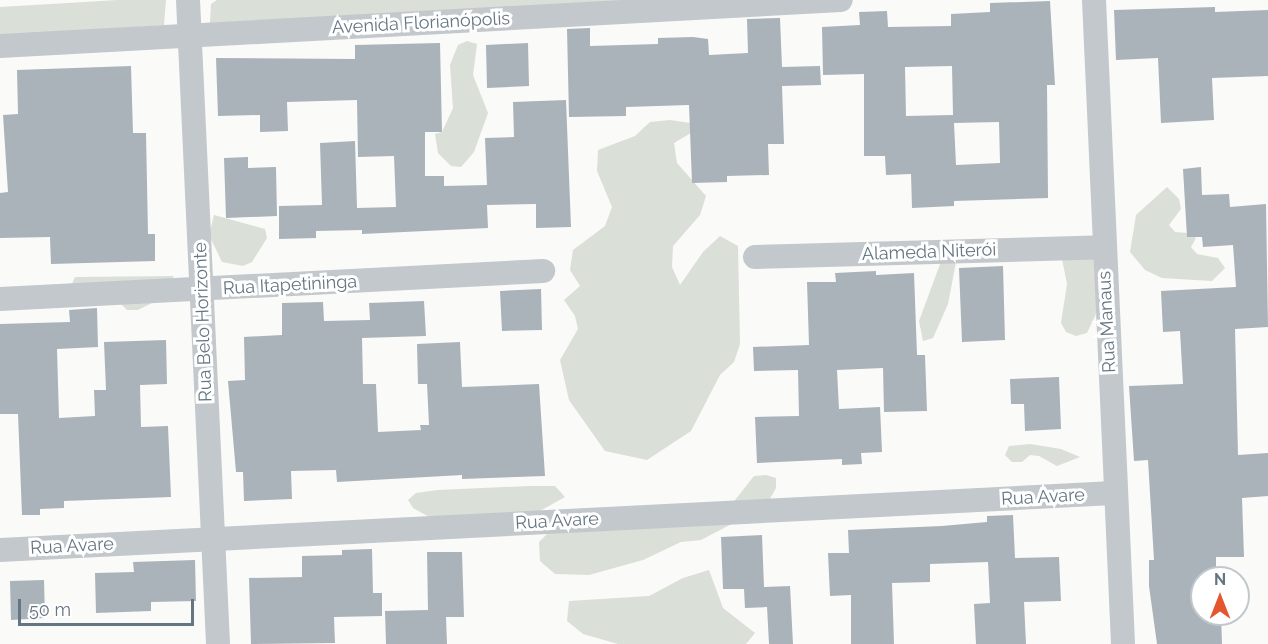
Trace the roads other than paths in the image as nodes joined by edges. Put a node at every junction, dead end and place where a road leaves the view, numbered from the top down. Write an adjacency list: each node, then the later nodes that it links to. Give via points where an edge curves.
1 (188, 0): 4 (street, Rua Belo Horizonte)
2 (841, 0): 4 (street, Avenida Florianópolis)
3 (1094, 0): 6 (street, Rua Manaus)
4 (190, 36): 5 (street, Avenida Florianópolis); 9 (street, Rua Belo Horizonte)
5 (0, 46)
6 (1103, 247): 7 (street, Alameda Niterói); 11 (street, Rua Manaus)
7 (755, 257)
8 (543, 272): 9 (street, Rua Itapetininga)
9 (203, 289): 10 (street, Rua Itapetininga); 12 (street, Rua Belo Horizonte)
10 (0, 299)
11 (1114, 494): 12 (street, Rua Avare); 15 (street, Rua Manaus)
12 (211, 538): 13 (street, Rua Avare); 14 (street, Rua Belo Horizonte)
13 (0, 550)
14 (218, 644)
15 (1123, 644)

